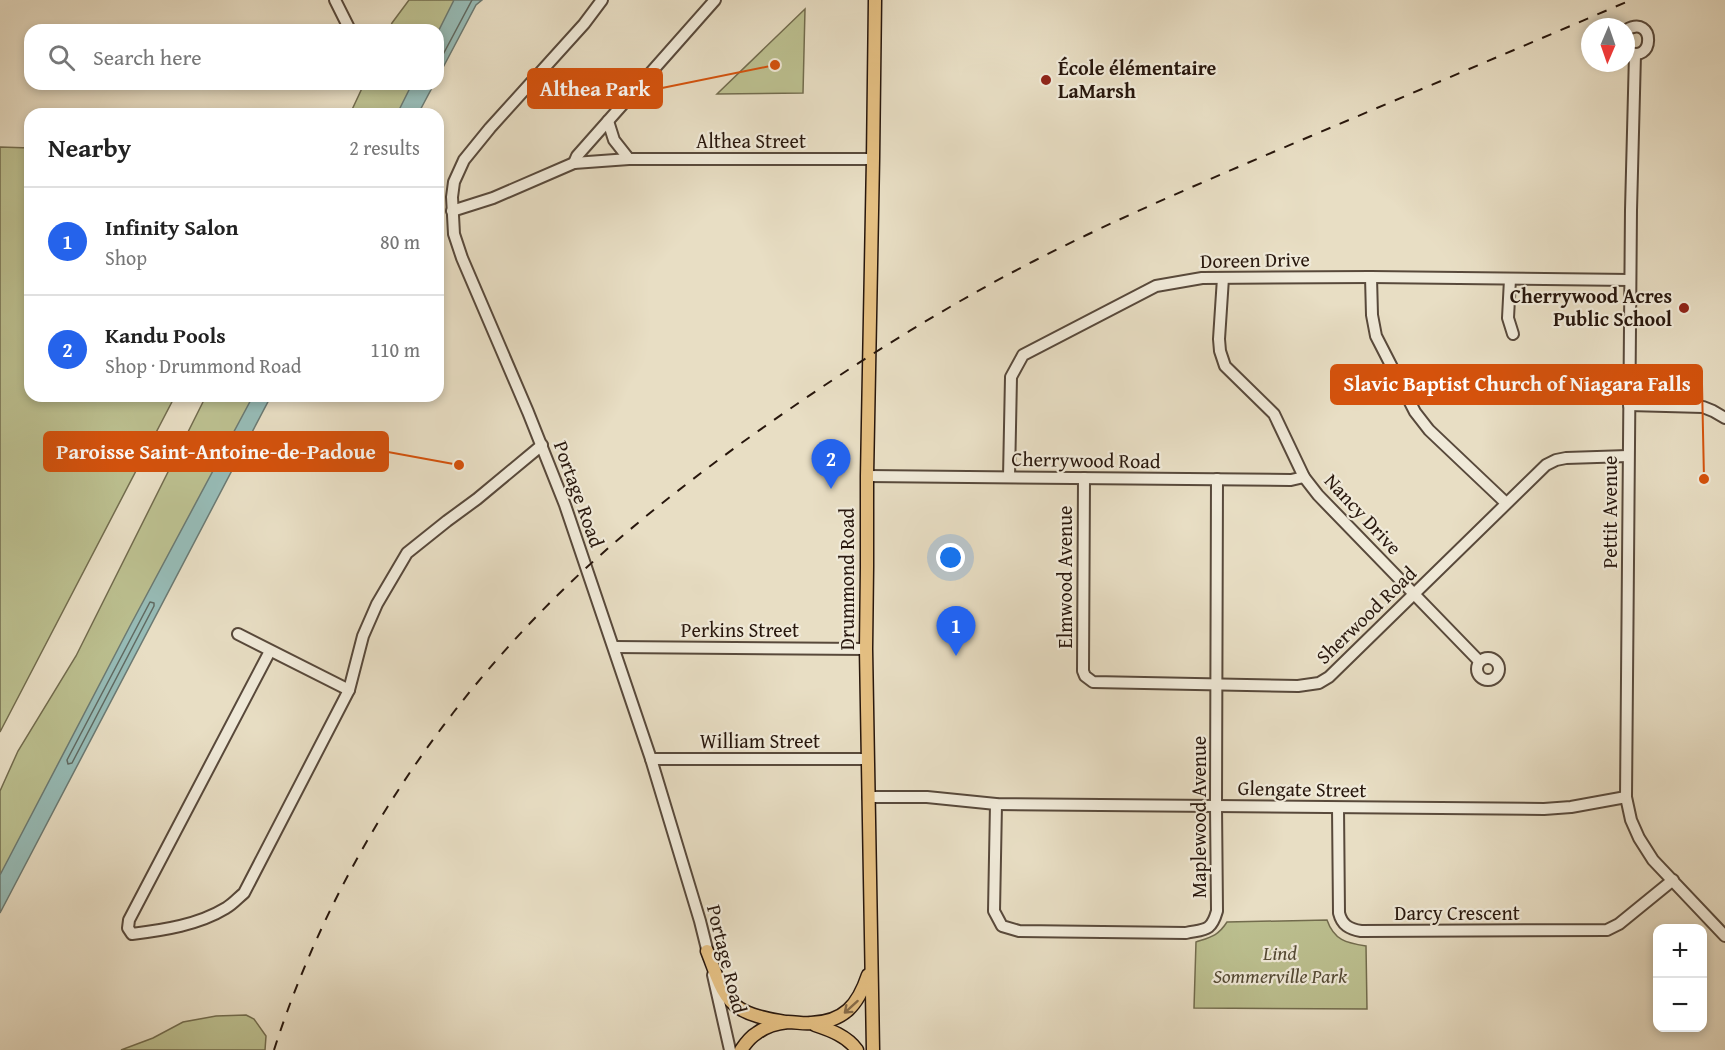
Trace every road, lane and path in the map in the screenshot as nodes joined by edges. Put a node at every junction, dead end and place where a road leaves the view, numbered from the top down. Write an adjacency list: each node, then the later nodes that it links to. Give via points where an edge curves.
1 (335, 0): 5 (street)
2 (602, 0): 13 (street, Portage Road, via 464,160 454,182)
3 (715, 0): 9 (street)
4 (875, 0): 11 (main road, Drummond Road)
5 (347, 24)
6 (1635, 26): 7 (street, Pettit Avenue, via 1648,35 1646,48)
7 (1635, 52)
8 (1630, 72): 17 (street, Pettit Avenue)
9 (608, 121): 10 (street, via 614,140); 12 (street)
10 (629, 159): 11 (street, Althea Street); 12 (street, Althea Street)
11 (873, 159): 23 (main road, Drummond Road)
12 (574, 163): 13 (street, Althea Street, via 494,198)
13 (452, 211): 21 (street, Portage Road, via 462,258)
14 (1371, 277): 15 (street, Doreen Drive); 16 (street, Doreen Drive); 28 (street, via 1376,336 1415,412)
15 (1223, 278): 24 (street, Doreen Drive, via 1156,286 1023,355 1011,377); 25 (street, Nancy Drive, via 1219,339 1225,366 1274,414)
16 (1510, 279): 17 (street, Doreen Drive); 18 (street, via 1508,318)
17 (1630, 280): 19 (street, Pettit Avenue)
18 (1513, 334)
19 (1629, 405): 20 (street, via 1703,407); 22 (street, Pettit Avenue)
20 (1725, 418)
21 (542, 445): 31 (street, Portage Road); 37 (street, via 407,553 363,636)
22 (1628, 456): 28 (street, Sherwood Road, via 1556,460); 41 (street, Pettit Avenue)
23 (867, 476): 24 (street, Cherrywood Road); 32 (main road, Drummond Road)
24 (1009, 477): 26 (street, Cherrywood Road)
25 (1304, 477): 27 (street, Cherrywood Road); 29 (street, Nancy Drive)
26 (1084, 478): 27 (street, Cherrywood Road); 35 (street, Elmwood Avenue)
27 (1217, 479): 36 (street, Maplewood Avenue)
28 (1506, 503): 29 (street, Sherwood Road)
29 (1414, 594): 34 (street, Nancy Drive); 36 (street, Sherwood Road, via 1319,683)
30 (238, 634): 33 (street)
31 (614, 647): 32 (street, Perkins Street); 38 (street, Portage Road)
32 (866, 649): 39 (main road, Drummond Road)
33 (270, 651): 37 (street); 37 (street, via 129,920 132,934 198,922 228,907 244,892)
34 (1479, 661)
35 (1085, 676): 36 (street, Sherwood Road, via 1093,682)
36 (1217, 685): 43 (street, Maplewood Avenue)
37 (349, 690)
38 (651, 759): 39 (street, William Street); 47 (street, Portage Road)
39 (868, 759): 40 (main road, Drummond Road)
40 (868, 797): 42 (street, Glengate Street, via 927,797); 48 (main road, Drummond Road)
41 (1626, 797): 44 (street, Glengate Street, via 1545,809); 45 (street, Pettit Avenue, via 1639,838)
42 (996, 804): 43 (street, Glengate Street); 43 (street, Maplewood Avenue, via 994,911 1002,926 1019,931 1185,933 1208,929 1217,911)
43 (1216, 806): 44 (street, Glengate Street)
44 (1338, 808): 45 (street, Darcy Crescent, via 1339,913 1349,929 1607,930)
45 (1673, 880): 46 (street, Pettit Avenue)
46 (1725, 936)
47 (707, 951): 49 (main road, via 729,999 740,1009); 51 (street, Portage Road)
48 (870, 968): 50 (main road, one-way to 50, via 858,1000 849,1009 828,1021); 54 (main road, Drummond Road)
49 (786, 1022): 50 (main road); 52 (main road, via 756,1033)
50 (811, 1023): 53 (main road, via 834,1031)
51 (730, 1050)
52 (741, 1050)
53 (857, 1050)
54 (873, 1050)

